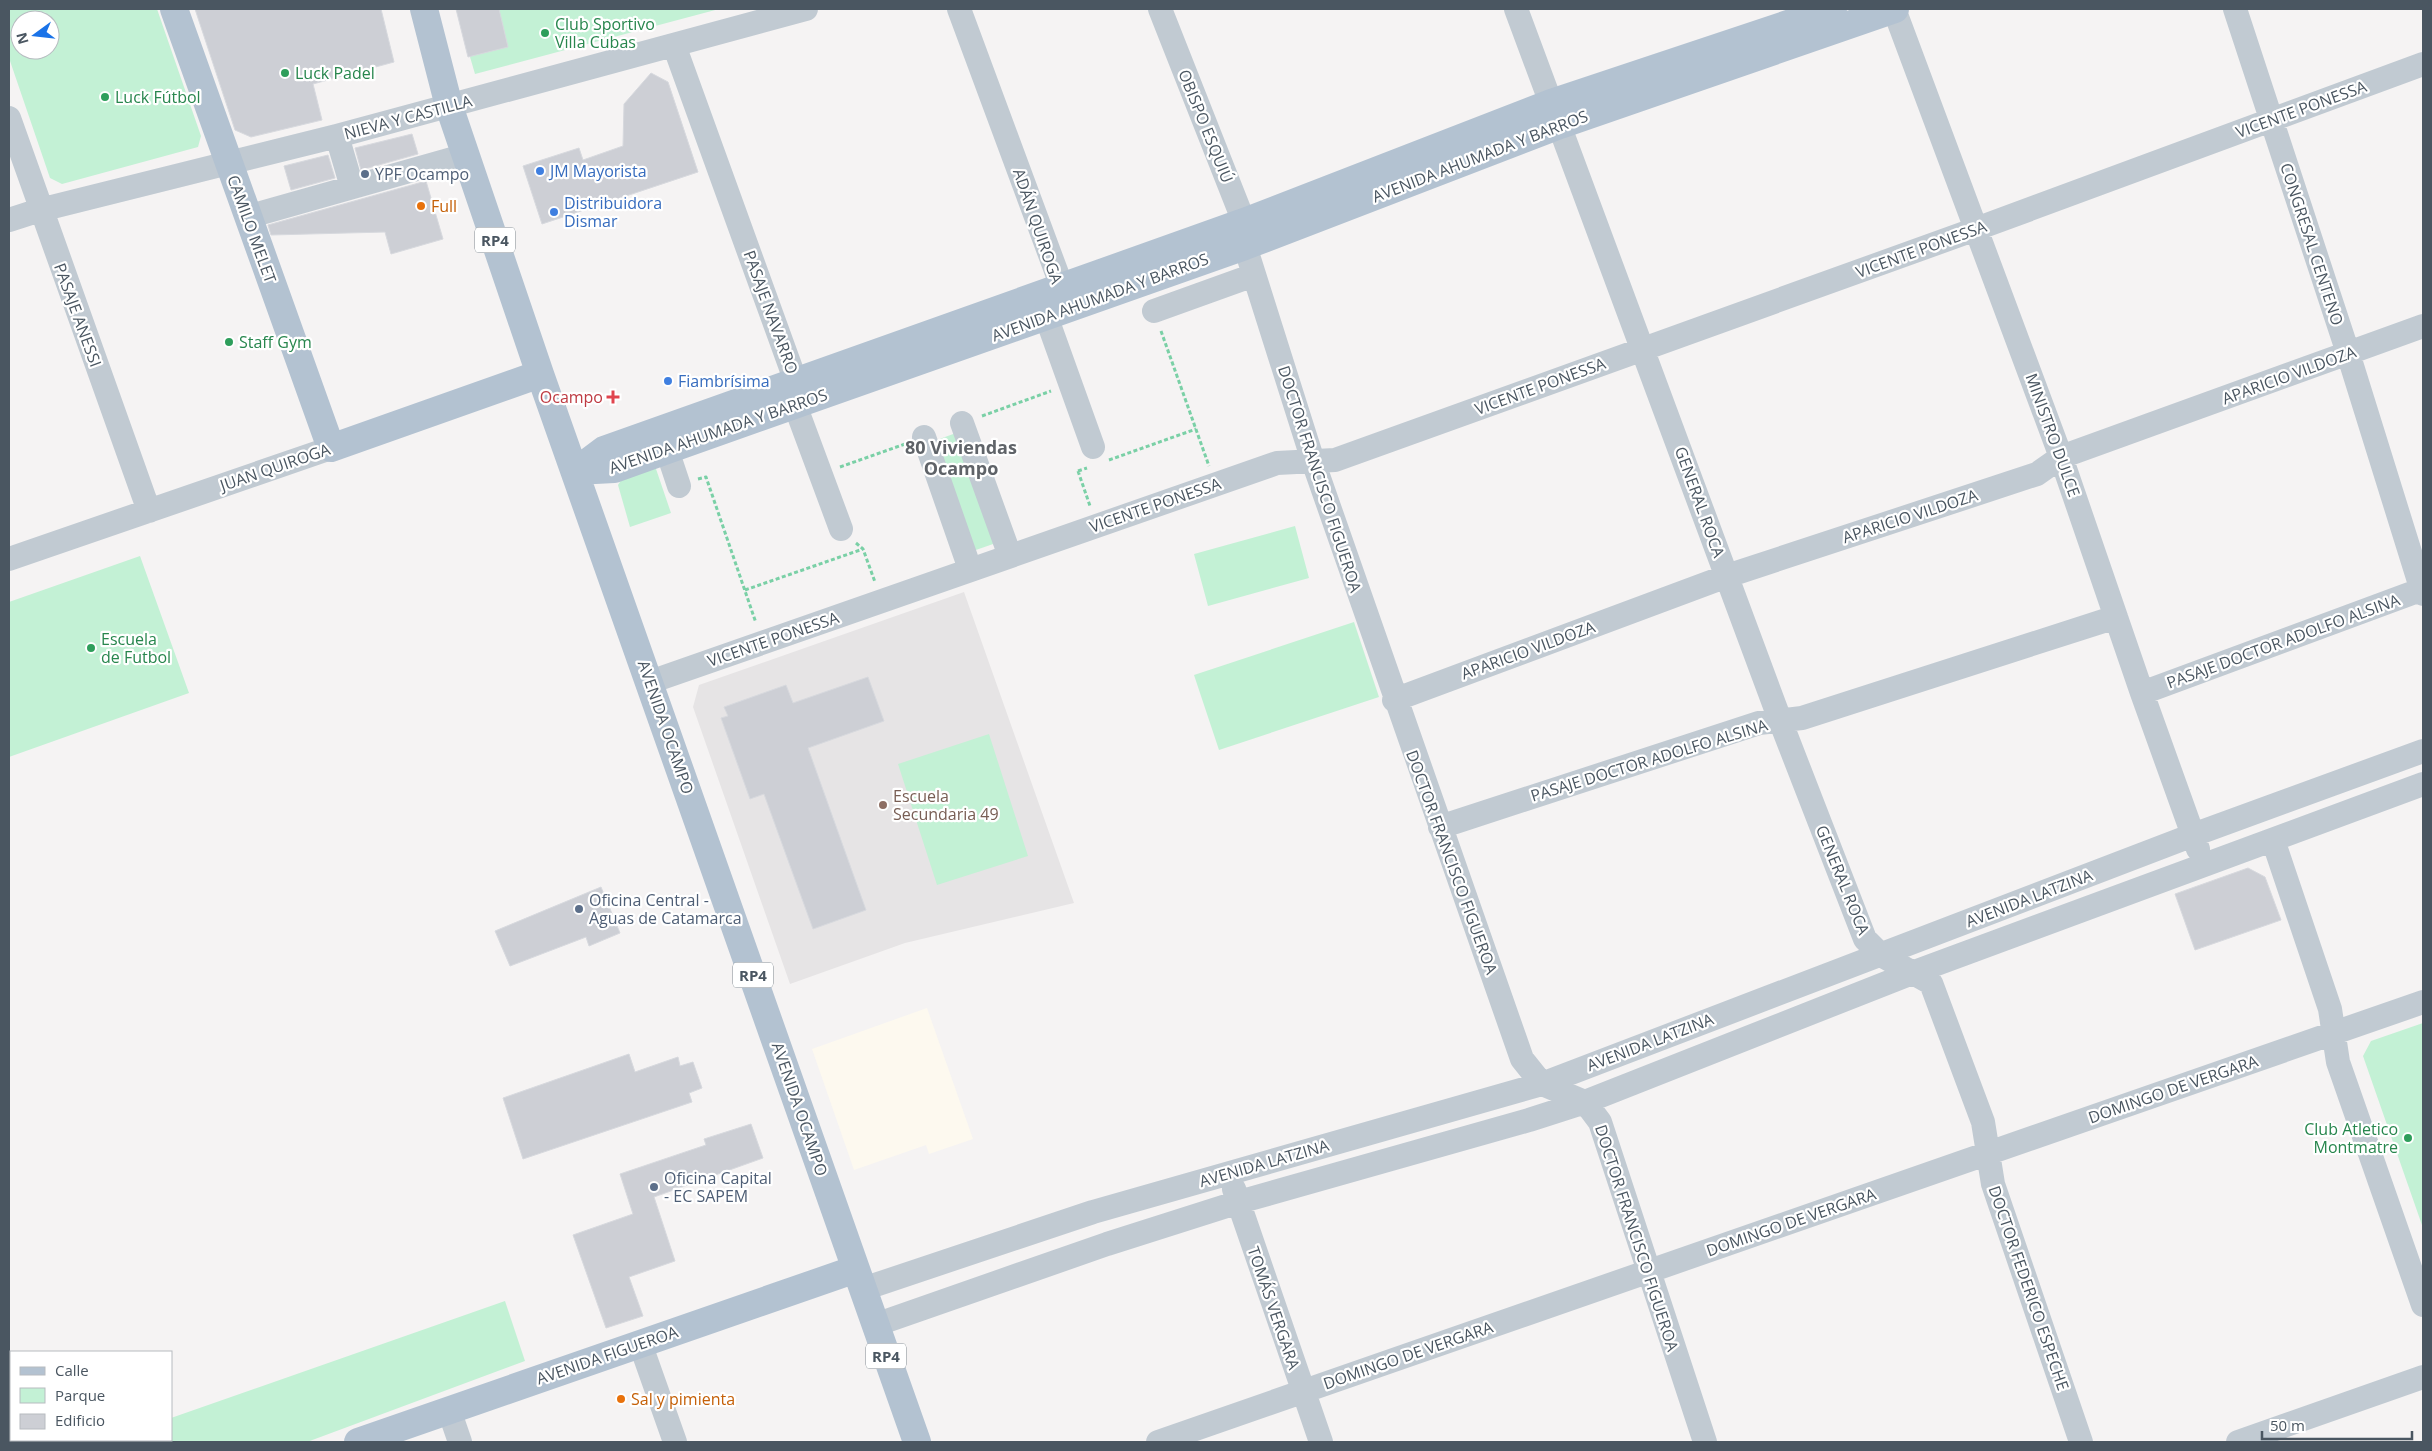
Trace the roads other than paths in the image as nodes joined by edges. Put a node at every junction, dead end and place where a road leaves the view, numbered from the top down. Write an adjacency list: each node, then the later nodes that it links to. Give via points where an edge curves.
1 (174, 9): 18 (main road, CAMILO MELET)
2 (424, 9): 12 (main road, AVENIDA OCAMPO / RP4)
3 (806, 9): 10 (street, NIEVA Y CASTILLA)
4 (959, 9): 26 (street, ADÁN QUIROGA)
5 (1160, 9): 24 (street, OBISPO ESQUIÚ)
6 (1516, 9): 13 (street, GENERAL ROCA)
7 (1833, 9): 13 (main road, AVENIDA AHUMADA Y BARROS)
8 (1894, 9): 13 (main road, AVENIDA AHUMADA Y BARROS); 23 (street, MINISTRO DULCE)
9 (2235, 9): 15 (street, CONGRESAL CENTENO)
10 (674, 45): 12 (street, NIEVA Y CASTILLA); 33 (street, PASAJE NAVARRO)
11 (2423, 64): 15 (street, VICENTE PONESSA)
12 (449, 106): 16 (street, NIEVA Y CASTILLA); 17 (main road, AVENIDA OCAMPO / RP4)
13 (1556, 114): 24 (main road, AVENIDA AHUMADA Y BARROS); 30 (street, GENERAL ROCA)
14 (9, 118): 20 (street, PASAJE ANESSI)
15 (2270, 120): 23 (street, VICENTE PONESSA); 31 (street, CONGRESAL CENTENO)
16 (337, 136): 18 (street, NIEVA Y CASTILLA); 19 (street)
17 (466, 155): 19 (street); 32 (main road, AVENIDA OCAMPO / RP4)
18 (228, 163): 20 (street, NIEVA Y CASTILLA); 21 (main road, CAMILO MELET)
19 (352, 187): 21 (street)
20 (40, 210): 22 (street, NIEVA Y CASTILLA); 43 (street, PASAJE ANESSI)
21 (247, 216): 36 (main road, CAMILO MELET)
22 (9, 220)
23 (1976, 229): 30 (street, VICENTE PONESSA); 38 (street, MINISTRO DULCE)
24 (1245, 234): 25 (street, DOCTOR FRANCISCO FIGUEROA); 26 (main road, AVENIDA AHUMADA Y BARROS); 28 (main road, AVENIDA AHUMADA Y BARROS)
25 (1254, 276): 27 (street); 40 (street, DOCTOR FRANCISCO FIGUEROA)
26 (1062, 287): 28 (street, ADÁN QUIROGA); 33 (main road, AVENIDA AHUMADA Y BARROS)
27 (1154, 311)
28 (1046, 316): 33 (main road, AVENIDA AHUMADA Y BARROS); 39 (street)
29 (2423, 326): 31 (street, APARICIO VILDOZA)
30 (1643, 348): 40 (street, VICENTE PONESSA, via 1336,460); 48 (street, GENERAL ROCA)
31 (2348, 353): 38 (street, APARICIO VILDOZA); 49 (street, CONGRESAL CENTENO)
32 (540, 374): 36 (main road, JUAN QUIROGA); 41 (main road, AVENIDA OCAMPO / RP4)
33 (796, 394): 37 (main road, AVENIDA AHUMADA Y BARROS); 41 (main road, AVENIDA AHUMADA Y BARROS, via 604,450); 44 (street, PASAJE NAVARRO)
34 (962, 423): 45 (street)
35 (924, 437): 47 (street)
36 (331, 448): 43 (street, JUAN QUIROGA)
37 (667, 450): 41 (main road, AVENIDA AHUMADA Y BARROS, via 614,469); 42 (street)
38 (2061, 457): 48 (street, APARICIO VILDOZA, via 2037,474); 50 (street, MINISTRO DULCE)
39 (1098, 458)
40 (1312, 461): 45 (street, VICENTE PONESSA, via 1277,463); 53 (street, DOCTOR FRANCISCO FIGUEROA)
41 (576, 471): 51 (main road, AVENIDA OCAMPO / RP4)
42 (680, 486)
43 (149, 511): 46 (street, JUAN QUIROGA)
44 (841, 529)
45 (1010, 556): 47 (street, VICENTE PONESSA)
46 (9, 559)
47 (970, 569): 51 (street, VICENTE PONESSA)
48 (1727, 576): 53 (street, APARICIO VILDOZA); 54 (street, GENERAL ROCA)
49 (2423, 591): 52 (street, PASAJE DOCTOR ADOLFO ALSINA)
50 (2116, 617): 52 (street, MINISTRO DULCE); 54 (street, PASAJE DOCTOR ADOLFO ALSINA, via 1802,718)
51 (650, 682): 71 (main road, AVENIDA OCAMPO / RP4)
52 (2142, 693): 58 (street, MINISTRO DULCE)
53 (1394, 700): 57 (street, DOCTOR FRANCISCO FIGUEROA)
54 (1780, 720): 57 (street, PASAJE DOCTOR ADOLFO ALSINA, via 1759,723); 61 (street, GENERAL ROCA, via 1865,939)
55 (2423, 752): 58 (street, AVENIDA LATZINA)
56 (2423, 784): 59 (street, AVENIDA LATZINA)
57 (1440, 827): 65 (street, DOCTOR FRANCISCO FIGUEROA, via 1522,1059)
58 (2193, 835): 60 (street, MINISTRO DULCE); 61 (street, AVENIDA LATZINA)
59 (2273, 840): 60 (street, AVENIDA LATZINA); 64 (street, via 2330,1008)
60 (2205, 865): 62 (street, AVENIDA LATZINA)
61 (1881, 955): 62 (street, GENERAL ROCA); 65 (street, AVENIDA LATZINA)
62 (1912, 973): 66 (street, AVENIDA LATZINA); 67 (street, DOCTOR FEDERICO ESPECHE, via 1931,983 1983,1122)
63 (2423, 1002): 64 (street, DOMINGO DE VERGARA)
64 (2333, 1033): 67 (street, DOMINGO DE VERGARA); 72 (street, via 2338,1062)
65 (1542, 1084): 66 (street, DOCTOR FRANCISCO FIGUEROA); 68 (street, AVENIDA LATZINA)
66 (1585, 1102): 69 (street, AVENIDA LATZINA); 70 (street, DOCTOR FRANCISCO FIGUEROA, via 1600,1122)
67 (1989, 1152): 70 (street, DOMINGO DE VERGARA); 85 (street, DOCTOR FEDERICO ESPECHE, via 1993,1184)
68 (1228, 1173): 69 (street, TOMÁS VERGARA); 71 (street, AVENIDA LATZINA)
69 (1239, 1202): 73 (street, AVENIDA LATZINA); 76 (street, TOMÁS VERGARA)
70 (1648, 1273): 76 (street, DOMINGO DE VERGARA); 84 (street, DOCTOR FRANCISCO FIGUEROA)
71 (859, 1279): 73 (main road, AVENIDA OCAMPO / RP4); 74 (main road, AVENIDA FIGUEROA)
72 (2423, 1305)
73 (875, 1325): 81 (main road, AVENIDA OCAMPO / RP4)
74 (640, 1343): 77 (main road, AVENIDA FIGUEROA); 80 (street)
75 (2423, 1377): 86 (street)
76 (1302, 1392): 82 (street, DOMINGO DE VERGARA); 83 (street, TOMÁS VERGARA)
77 (449, 1410): 78 (main road, AVENIDA FIGUEROA); 79 (street)
78 (358, 1442)
79 (460, 1442)
80 (675, 1442)
81 (917, 1442)
82 (1158, 1442)
83 (1320, 1442)
84 (1705, 1442)
85 (2081, 1442)
86 (2238, 1442)

